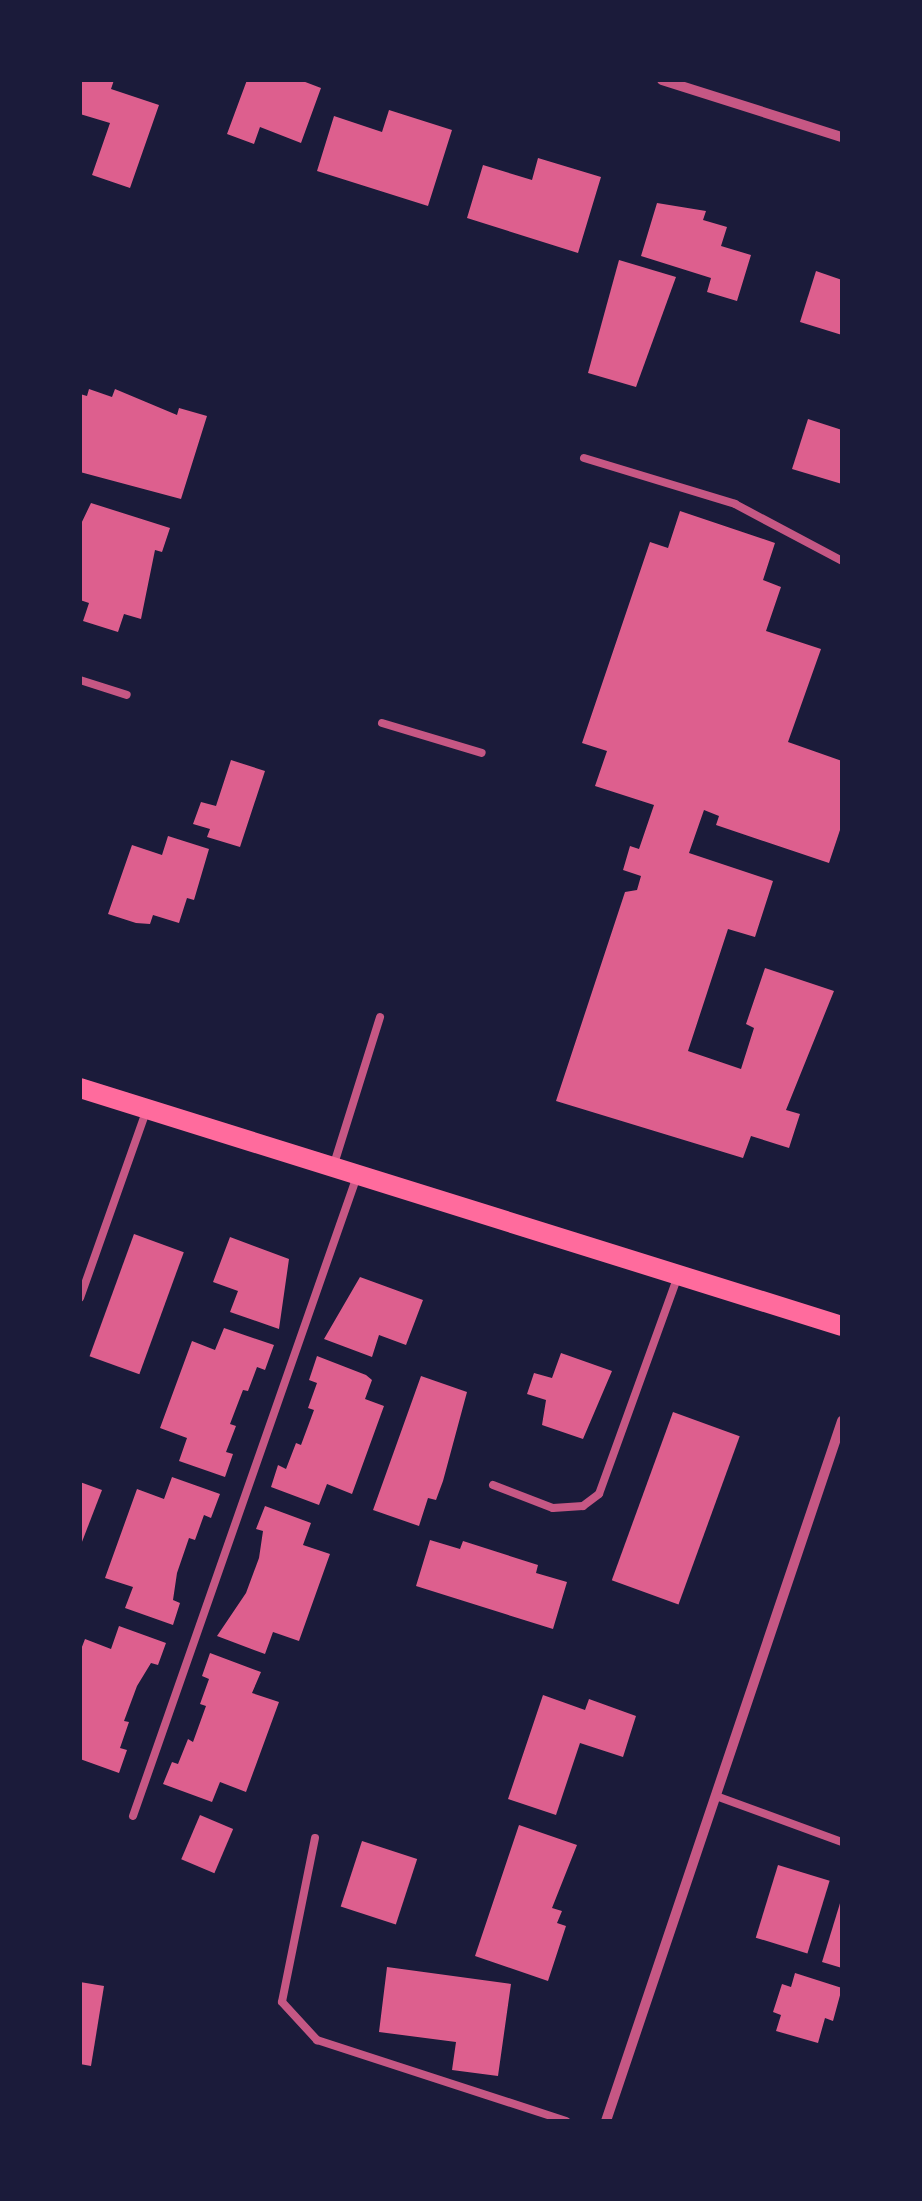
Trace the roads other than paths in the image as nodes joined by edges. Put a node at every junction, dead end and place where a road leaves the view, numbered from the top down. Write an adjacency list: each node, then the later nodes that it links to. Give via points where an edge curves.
1 (662, 80): 2 (street)
2 (682, 83): 3 (street)
3 (842, 137)
4 (584, 458): 5 (lane, via 734,504)
5 (842, 561)
6 (80, 680): 7 (lane)
7 (127, 695)
8 (382, 723): 9 (lane)
9 (482, 753)
10 (380, 1018): 13 (lane)
11 (80, 1088): 12 (main road)
12 (147, 1109): 13 (main road); 16 (lane)
13 (332, 1168): 14 (main road)
14 (357, 1176): 15 (main road); 21 (lane)
15 (678, 1276): 17 (main road); 19 (lane, via 600,1494 583,1506 553,1508)
16 (80, 1298)
17 (842, 1326)
18 (842, 1420): 20 (street)
19 (493, 1485)
20 (716, 1796): 23 (lane); 25 (street)
21 (134, 1816)
22 (315, 1838): 24 (lane, via 282,2002 317,2040)
23 (842, 1842)
24 (566, 2121)
25 (606, 2121)

